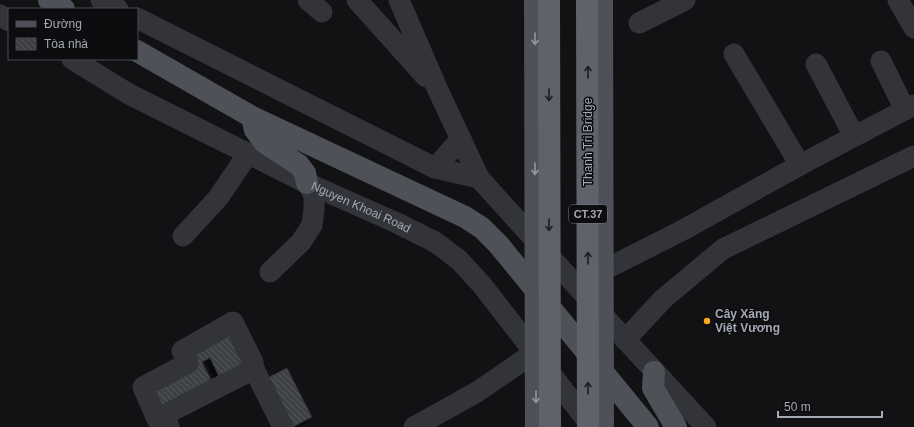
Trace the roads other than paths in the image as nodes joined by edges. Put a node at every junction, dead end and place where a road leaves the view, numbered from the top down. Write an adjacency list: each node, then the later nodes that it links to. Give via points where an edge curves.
1 (49, 0): 10 (main road)
2 (357, 0): 19 (street)
3 (399, 0): 19 (street)
4 (535, 0): 41 (main road, one-way to 41, bridge)
5 (549, 0): 42 (highway, one-way to 42, bridge)
6 (588, 0): 43 (highway, Thanh Tri Bridge / CT.37, one-way to 6, bridge)
7 (603, 0): 31 (street); 45 (main road, Thanh Tri Bridge, bridge)
8 (685, 0): 12 (street)
9 (898, 0): 13 (street)
10 (62, 8)
11 (138, 19): 27 (street)
12 (639, 23)
13 (914, 28)
14 (138, 52): 21 (main road)
15 (734, 54): 26 (street)
16 (74, 60): 24 (street, Nguyen Khoai Road, via 128,94)
17 (880, 61): 20 (street)
18 (816, 64): 22 (street)
19 (437, 88): 23 (street)
20 (909, 107): 22 (street)
21 (252, 117): 29 (main road, via 255,130 264,142 299,165 305,173); 46 (main road, via 465,217 482,228 498,244)
22 (854, 136): 26 (street)
23 (461, 139): 27 (street); 28 (street)
24 (248, 154): 29 (street, Nguyen Khoai Road); 30 (street, via 218,198)
25 (914, 156): 34 (street, via 723,249 663,299)
26 (800, 165): 31 (street)
27 (435, 168): 28 (street)
28 (479, 178): 33 (street)
29 (307, 184): 32 (street, via 314,195 312,225 301,242); 35 (street, Nguyen Khoai Road, via 435,242 459,260 482,285)
30 (183, 236)
31 (610, 267): 33 (street)
32 (270, 272)
33 (611, 324): 34 (street)
34 (625, 340): 37 (street)
35 (533, 351): 40 (street, via 531,355 477,392); 44 (street, Nguyen Khoai Road)
36 (254, 369): 38 (street); 38 (street, via 233,322 182,350 188,363 143,387 157,420); 39 (street)
37 (654, 372): 47 (main road, via 653,388); 48 (street)
38 (166, 421)
39 (283, 427)
40 (414, 427)
41 (536, 427)
42 (550, 427)
43 (588, 427)
44 (592, 427)
45 (603, 427)
46 (648, 427)
47 (676, 427)
48 (706, 427)

